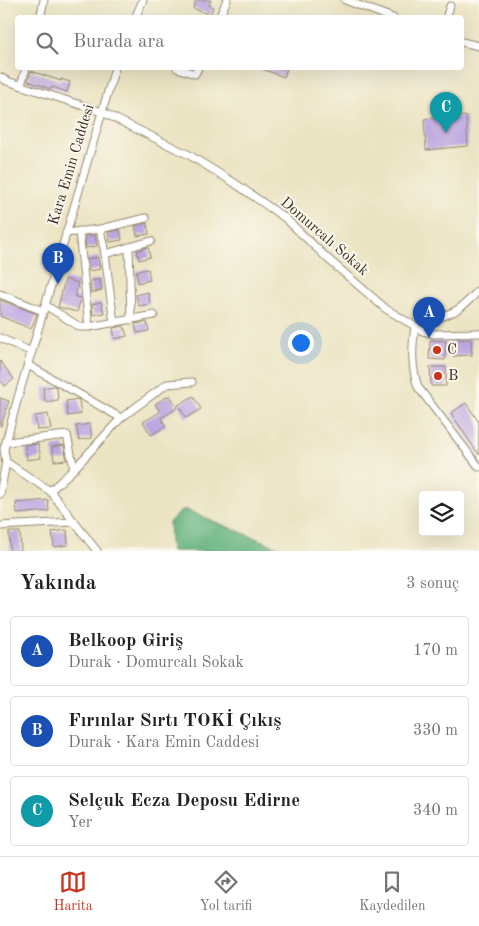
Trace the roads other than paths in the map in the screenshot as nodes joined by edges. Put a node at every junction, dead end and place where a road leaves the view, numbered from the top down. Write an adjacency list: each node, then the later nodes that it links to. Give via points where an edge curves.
1 (43, 0): 6 (street)
2 (143, 0): 7 (street)
3 (227, 0): 8 (street)
4 (345, 0): 9 (street)
5 (450, 6): 10 (street)
6 (40, 15)
7 (136, 15)
8 (220, 15)
9 (385, 15)
10 (447, 15)
11 (464, 42): 12 (street)
12 (479, 46)
13 (25, 70): 18 (street)
14 (114, 70): 19 (street, Kara Emin Caddesi)
15 (183, 70): 16 (street, via 195,74)
16 (197, 70)
17 (0, 77): 18 (street, Domurcalı Sokak)
18 (21, 86): 19 (street, Domurcalı Sokak)
19 (102, 112): 23 (street, Kara Emin Caddesi); 33 (street, Domurcalı Sokak, via 189,155 233,182 285,218 386,310)
20 (146, 218): 21 (street)
21 (100, 229): 22 (street); 26 (street)
22 (79, 231): 23 (street); 34 (street)
23 (66, 233): 29 (street, Kara Emin Caddesi)
24 (151, 241): 25 (street)
25 (129, 247): 26 (street); 31 (street)
26 (105, 254): 32 (street)
27 (479, 290): 35 (street, via 466,304 432,320)
28 (0, 294): 29 (street)
29 (44, 308): 34 (street, via 80,327); 38 (street, Kara Emin Caddesi)
30 (154, 316): 31 (street)
31 (131, 320): 32 (street)
32 (114, 323): 34 (street)
33 (415, 326): 35 (street, Domurcalı Sokak); 44 (street, via 413,374 418,387)
34 (89, 328)
35 (423, 331): 36 (street, Domurcalı Sokak, via 432,334)
36 (479, 333)
37 (0, 338): 38 (street)
38 (32, 352): 39 (street, Kara Emin Caddesi)
39 (28, 365): 41 (street); 42 (street, Kara Emin Caddesi)
40 (192, 382): 41 (street, via 167,384)
41 (121, 418): 45 (street)
42 (4, 446): 43 (street, Kara Emin Caddesi); 45 (street, via 67,435)
43 (6, 462): 46 (street, Kara Emin Caddesi); 47 (street)
44 (479, 467)
45 (74, 469): 47 (street)
46 (2, 473): 48 (street, Kara Emin Caddesi)
47 (50, 491): 49 (street)
48 (0, 494)
49 (73, 522): 50 (street); 51 (street)
50 (0, 526)
51 (97, 551)

